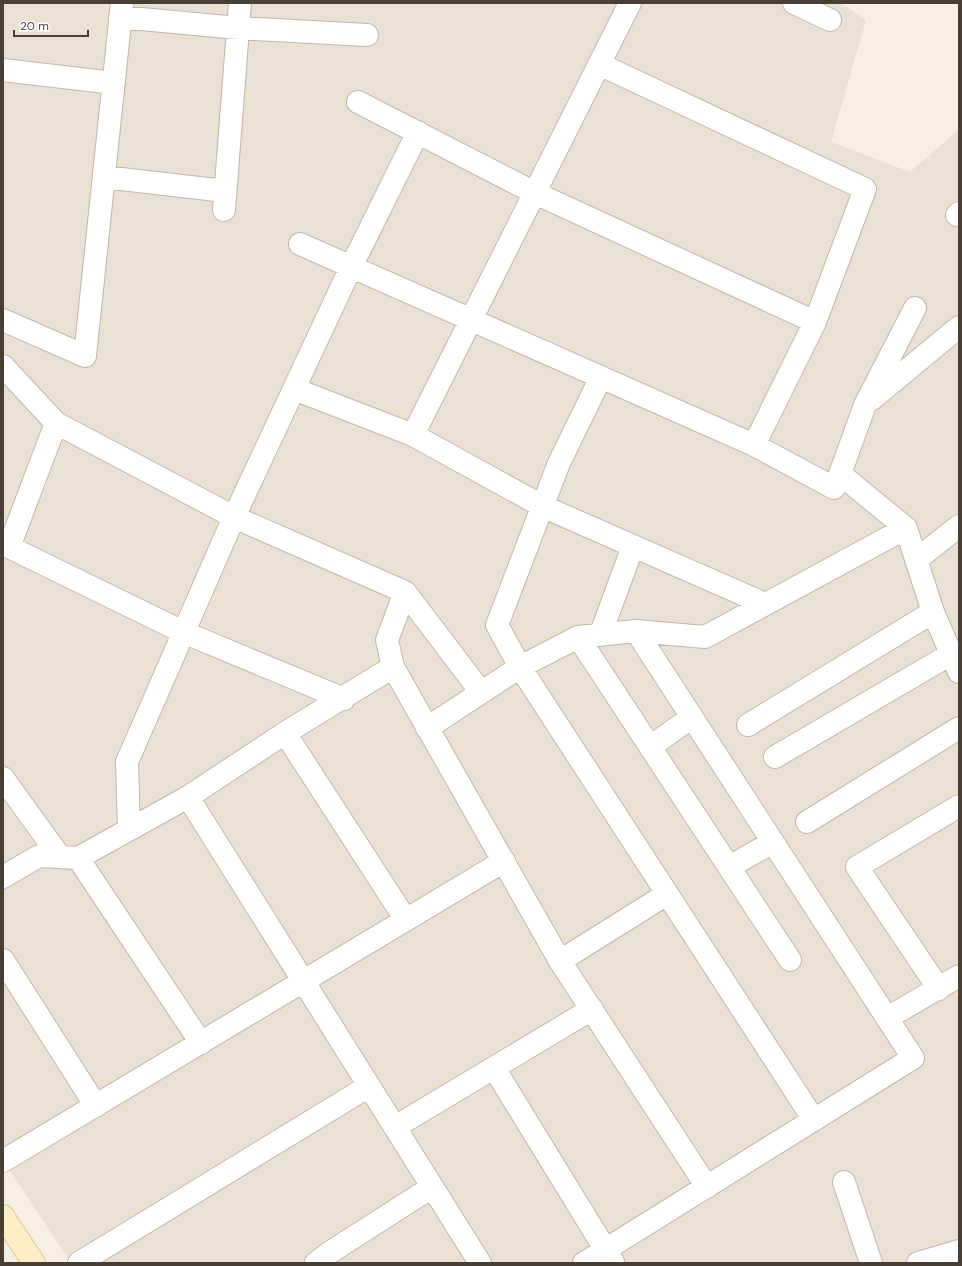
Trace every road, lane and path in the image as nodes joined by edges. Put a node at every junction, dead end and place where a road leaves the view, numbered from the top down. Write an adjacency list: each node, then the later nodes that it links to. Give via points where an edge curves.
1 (240, 3): 6 (street)
2 (630, 3): 8 (street)
3 (794, 3): 5 (street)
4 (121, 10): 6 (street); 10 (street)
5 (830, 20)
6 (238, 28): 7 (street); 13 (street, via 225,200)
7 (367, 35)
8 (599, 64): 14 (street); 20 (street, via 865,189)
9 (3, 70): 10 (street)
10 (114, 83): 13 (street)
11 (358, 102): 12 (street)
12 (418, 132): 14 (street); 16 (street)
13 (104, 177): 18 (street, via 85,356)
14 (535, 192): 19 (street); 20 (street)
15 (300, 244): 16 (street)
16 (351, 267): 19 (street); 24 (street)
17 (915, 308): 25 (street)
18 (3, 320)
19 (471, 320): 23 (street); 27 (street)
20 (815, 322): 28 (street)
21 (956, 336): 25 (street)
22 (3, 366): 26 (street)
23 (600, 377): 28 (street); 30 (street, via 559,463)
24 (294, 389): 27 (street); 31 (street)
25 (865, 405): 29 (street)
26 (56, 423): 31 (street); 40 (street, via 9,547)
27 (413, 435): 30 (street)
28 (754, 445): 29 (street, via 834,488)
29 (840, 474): 33 (street)
30 (542, 506): 34 (street); 45 (street, via 497,625)
31 (234, 517): 36 (street); 40 (street)
32 (959, 526): 35 (street)
33 (906, 528): 35 (street); 37 (street)
34 (633, 546): 37 (street); 41 (street)
35 (916, 560): 38 (street)
36 (405, 592): 44 (street, via 387,640); 46 (street)
37 (765, 604): 39 (street, via 705,637)
38 (933, 612): 43 (street); 49 (street)
39 (636, 631): 41 (street); 48 (street)
40 (183, 632): 47 (street); 59 (street, via 127,762)
41 (601, 633): 42 (street)
42 (578, 637): 45 (street); 53 (street)
43 (955, 663): 54 (street)
44 (393, 667): 47 (street); 50 (street)
45 (520, 667): 46 (street); 65 (street)
46 (482, 692): 50 (street)
47 (344, 699): 52 (street)
48 (692, 717): 53 (street); 60 (street)
49 (748, 725)
50 (428, 728): 62 (street)
51 (959, 728): 58 (street)
52 (285, 733): 56 (street); 66 (street)
53 (650, 747): 63 (street)
54 (775, 757)
55 (3, 778): 61 (street)
56 (188, 797): 59 (street); 71 (street)
57 (959, 806): 72 (street, via 857,867)
58 (807, 822)
59 (129, 830): 61 (street)
60 (773, 842): 63 (street); 74 (street)
61 (69, 858): 64 (street, via 39,856); 75 (street)
62 (504, 861): 66 (street); 69 (street)
63 (729, 867): 68 (street)
64 (3, 878)
65 (667, 894): 69 (street); 79 (street)
66 (406, 920): 71 (street)
67 (3, 960): 78 (street)
68 (790, 960)
69 (560, 961): 73 (street)
70 (959, 976): 72 (street)
71 (304, 981): 75 (street); 77 (street)
72 (939, 989): 74 (street)
73 (592, 1009): 76 (street); 84 (street)
74 (887, 1018): 79 (street, via 913,1058)
75 (201, 1043): 78 (street)
76 (494, 1068): 80 (street); 87 (street)
77 (369, 1086): 80 (street); 89 (street)
78 (96, 1106): 81 (street)
79 (814, 1120): 84 (street)
80 (395, 1127): 83 (street)
81 (3, 1161)
82 (844, 1182): 93 (street)
83 (432, 1187): 90 (street); 91 (street)
84 (707, 1187): 87 (street)
85 (3, 1216): 88 (street)
86 (959, 1251): 94 (street)
87 (610, 1256): 92 (street)
88 (34, 1263)
89 (79, 1263)
90 (316, 1263)
91 (480, 1263)
92 (584, 1263)
93 (871, 1263)
94 (918, 1263)

